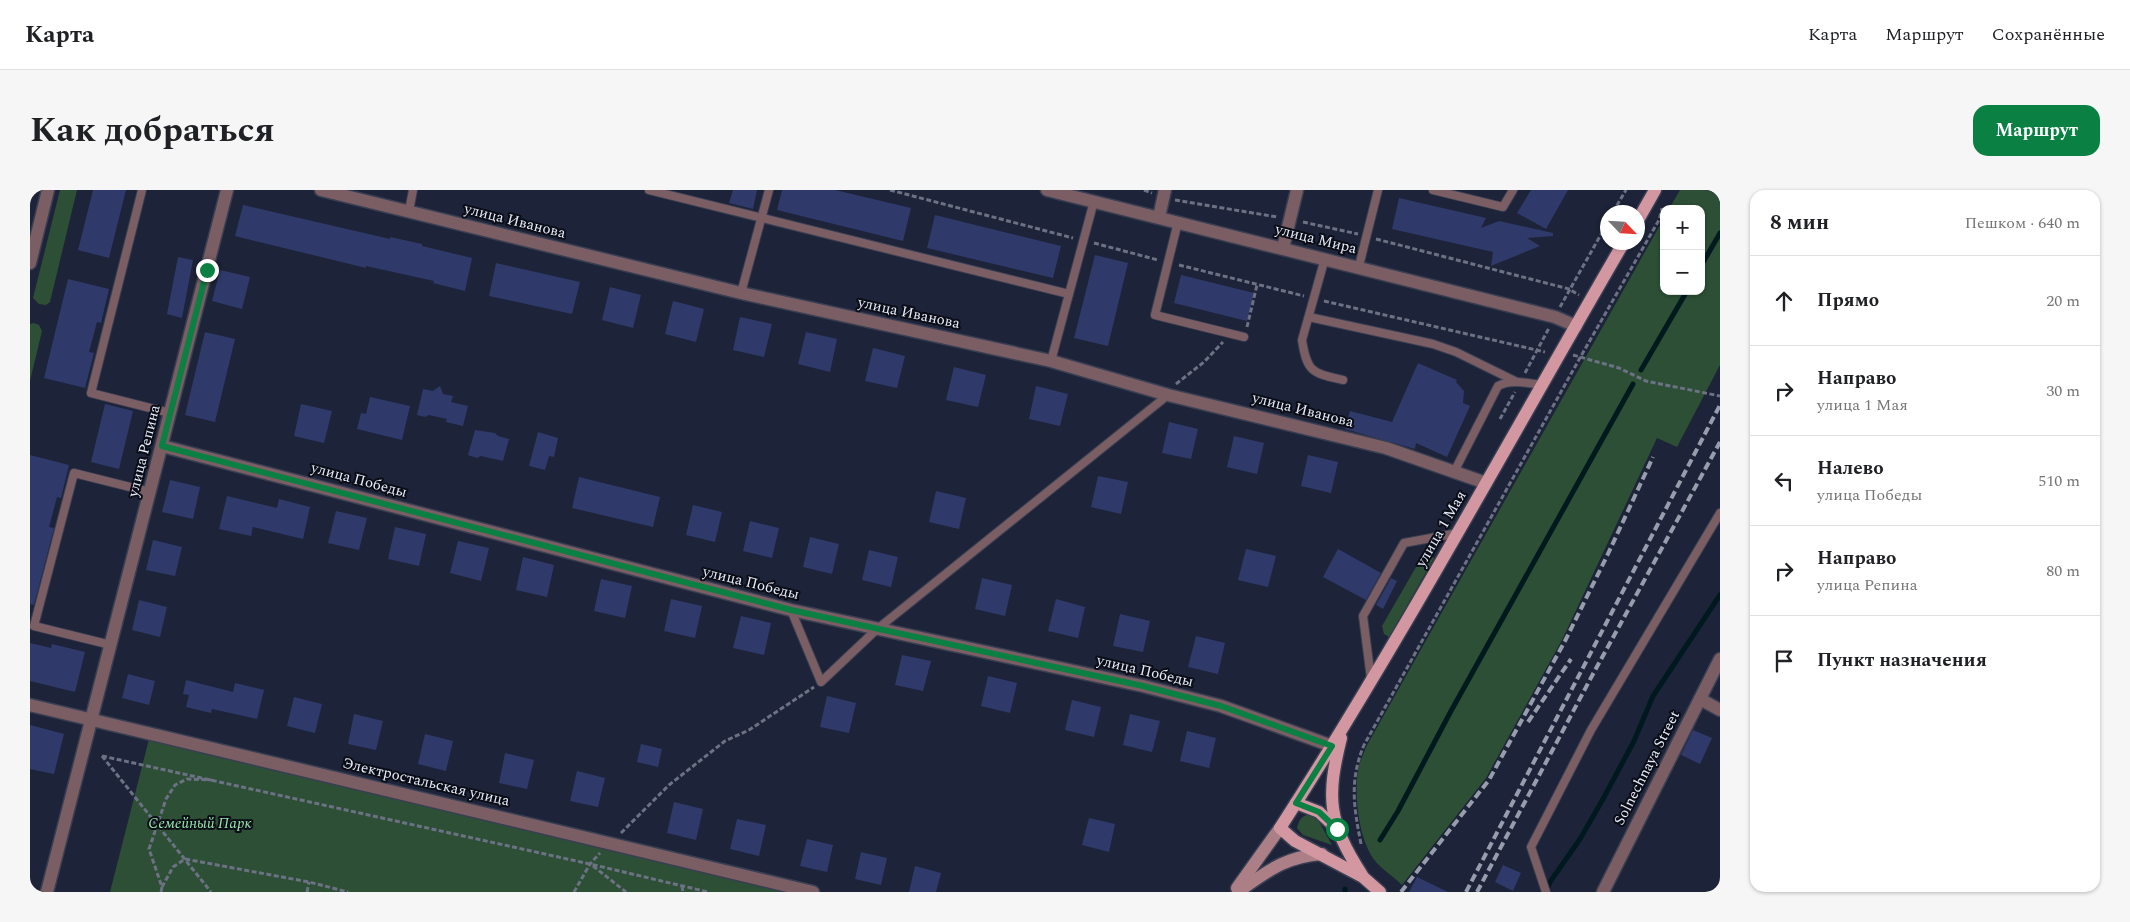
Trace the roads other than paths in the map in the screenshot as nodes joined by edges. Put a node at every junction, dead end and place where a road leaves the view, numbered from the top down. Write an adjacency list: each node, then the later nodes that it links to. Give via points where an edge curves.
1 (48, 190): 25 (street)
2 (142, 190): 37 (lane, via 91,393)
3 (227, 190): 37 (street, улица Репина)
4 (321, 190): 18 (street, улица Иванова)
5 (413, 190): 18 (lane)
6 (649, 190): 19 (lane)
7 (769, 190): 19 (lane)
8 (1047, 190): 16 (street, улица Мира)
9 (1165, 190): 20 (street)
10 (1297, 190): 22 (street)
11 (1378, 190): 26 (lane)
12 (1433, 190): 15 (lane)
13 (1513, 190): 15 (lane, via 1503,207)
14 (1655, 190): 17 (main road)
15 (1443, 191)
16 (1094, 201): 20 (street, улица Мира); 28 (lane)
17 (1645, 208)
18 (409, 212): 27 (street, улица Иванова)
19 (762, 217): 27 (lane); 28 (lane)
20 (1159, 218): 21 (street, улица Мира)
21 (1178, 222): 22 (street, улица Мира); 31 (lane, via 1155,315)
22 (1283, 248): 24 (street, улица Мира)
23 (1619, 250): 30 (main road, улица 1 Мая)
24 (1324, 258): 26 (street, улица Мира); 29 (lane)
25 (30, 263)
26 (1359, 266): 30 (street, улица Мира, via 1555,317)
27 (741, 293): 32 (street, улица Иванова)
28 (1069, 294): 32 (lane)
29 (1309, 317): 33 (lane, via 1302,340 1308,366 1319,374); 34 (lane, via 1433,344)
30 (1576, 326): 35 (main road, улица 1 Мая)
31 (1244, 337)
32 (1050, 361): 36 (street, улица Иванова)
33 (1343, 380)
34 (1517, 382): 35 (lane); 39 (lane, via 1498,386)
35 (1542, 385): 40 (main road, улица 1 Мая)
36 (1168, 395): 39 (street, улица Иванова, via 1386,448); 45 (lane)
37 (170, 413): 38 (street, улица Репина)
38 (162, 446): 41 (street, улица Репина); 44 (street, улица Победы)
39 (1454, 472): 40 (street, улица Иванова)
40 (1486, 483): 43 (main road, улица 1 Мая)
41 (150, 492): 46 (street, улица Репина); 46 (lane, via 74,472 34,626)
42 (1720, 513): 60 (lane, via 1591,730 1531,847)
43 (1458, 533): 48 (main road, улица 1 Мая); 48 (lane, via 1404,543 1363,616)
44 (791, 610): 45 (street, улица Победы); 45 (lane, via 821,682)
45 (876, 630): 54 (street, улица Победы, via 1143,686 1221,706)
46 (111, 645): 52 (street, улица Репина)
47 (1720, 659): 49 (street, Solnechnaya Street)
48 (1371, 681): 53 (main road, улица 1 Мая)
49 (1700, 699): 51 (street); 66 (street, Solnechnaya Street)
50 (30, 705): 52 (street, Электростальская улица)
51 (1720, 710)
52 (91, 719): 61 (street, улица Репина); 62 (street, Электростальская улица)
53 (1344, 726): 54 (main road, улица 1 Мая); 57 (main road, via 1331,786)
54 (1332, 746): 55 (main road, улица 1 Мая)
55 (1296, 803): 56 (main road, улица 1 Мая); 57 (main road, via 1319,812)
56 (1280, 828): 58 (main road, via 1295,841); 63 (main road)
57 (1337, 829): 59 (main road)
58 (1322, 854): 59 (main road); 64 (main road, via 1292,859)
59 (1363, 877): 65 (main road)
60 (1545, 890)
61 (46, 892)
62 (813, 892)
63 (1234, 892)
64 (1238, 892)
65 (1380, 892)
66 (1603, 892)

